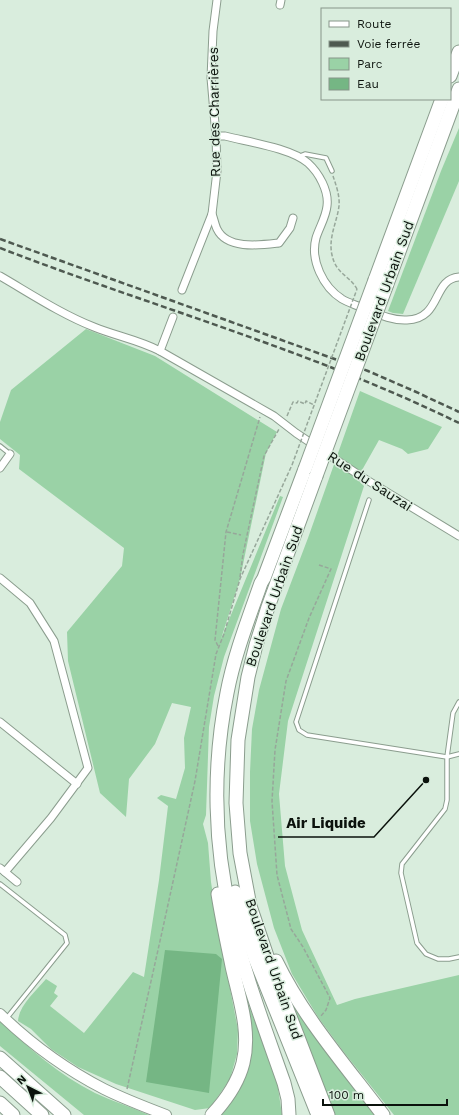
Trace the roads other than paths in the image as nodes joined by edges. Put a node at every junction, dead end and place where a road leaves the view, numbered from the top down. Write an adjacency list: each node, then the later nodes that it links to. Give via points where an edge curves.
1 (217, 0): 7 (street, Rue des Charrières, via 213,31 212,78)
2 (459, 52): 3 (highway)
3 (451, 73)
4 (459, 89): 6 (highway, Boulevard Urbain Sud)
5 (442, 100): 14 (highway, Boulevard Urbain Sud)
6 (455, 105): 14 (highway, Boulevard Urbain Sud)
7 (216, 136): 8 (street, via 280,149); 10 (street, Rue des Charrières, via 217,171)
8 (299, 157): 9 (lane, via 305,154 326,158); 13 (street, bridge, via 318,175 324,188 327,206 316,240 316,260 324,281 342,299 390,319 422,318 431,308 445,283 452,277)
9 (332, 171)
10 (212, 214): 11 (street, via 218,230 227,240 262,245 279,243 290,228); 15 (street, Rue des Charrières)
11 (293, 218)
12 (0, 276): 17 (street, Rue du Sauzai, via 74,318)
13 (459, 277)
14 (381, 282): 21 (highway, Boulevard Urbain Sud, bridge)
15 (182, 290)
16 (173, 317): 17 (street)
17 (160, 350): 23 (street, Rue du Sauzai, via 262,409 362,477)
18 (0, 446): 19 (lane)
19 (10, 454): 20 (street)
20 (0, 468)
21 (311, 472): 25 (highway, Boulevard Urbain Sud); 34 (highway, Boulevard Urbain Sud, via 260,630 240,716 236,769 237,820 242,867)
22 (369, 500): 29 (lane, via 296,722 299,730 307,735)
23 (459, 536)
24 (0, 578): 30 (street, via 30,603 54,641 88,768)
25 (264, 578): 46 (highway, via 255,585 230,655 213,738 209,794 211,846 220,911 243,1012 246,1040 238,1076 225,1100); 47 (highway, via 242,635 227,692 220,740 217,820 222,869 232,921 246,973 285,1087); 48 (highway, via 265,585 242,654 230,711 225,783 227,847 236,896 249,943)
26 (459, 702): 29 (lane, via 453,713)
27 (0, 722): 30 (street)
28 (459, 754): 29 (lane)
29 (447, 757): 35 (lane, via 448,800 445,810 402,864 401,872 417,943 426,954 438,959 449,960)
30 (77, 784): 31 (street, via 51,818)
31 (3, 870): 32 (street)
32 (17, 882)
33 (0, 884): 36 (lane, via 65,935 67,943)
34 (250, 906): 49 (highway, Boulevard Urbain Sud); 50 (highway, via 285,979 314,1024)
35 (459, 957)
36 (3, 1017): 45 (street, via 54,1059 84,1078)
37 (0, 1058): 39 (highway)
38 (0, 1077): 42 (highway)
39 (40, 1093): 43 (highway); 44 (highway)
40 (0, 1103): 41 (highway)
41 (13, 1115)
42 (42, 1115)
43 (64, 1115)
44 (73, 1115)
45 (166, 1115)
46 (212, 1115)
47 (289, 1115)
48 (318, 1115)
49 (328, 1115)
50 (383, 1115)

